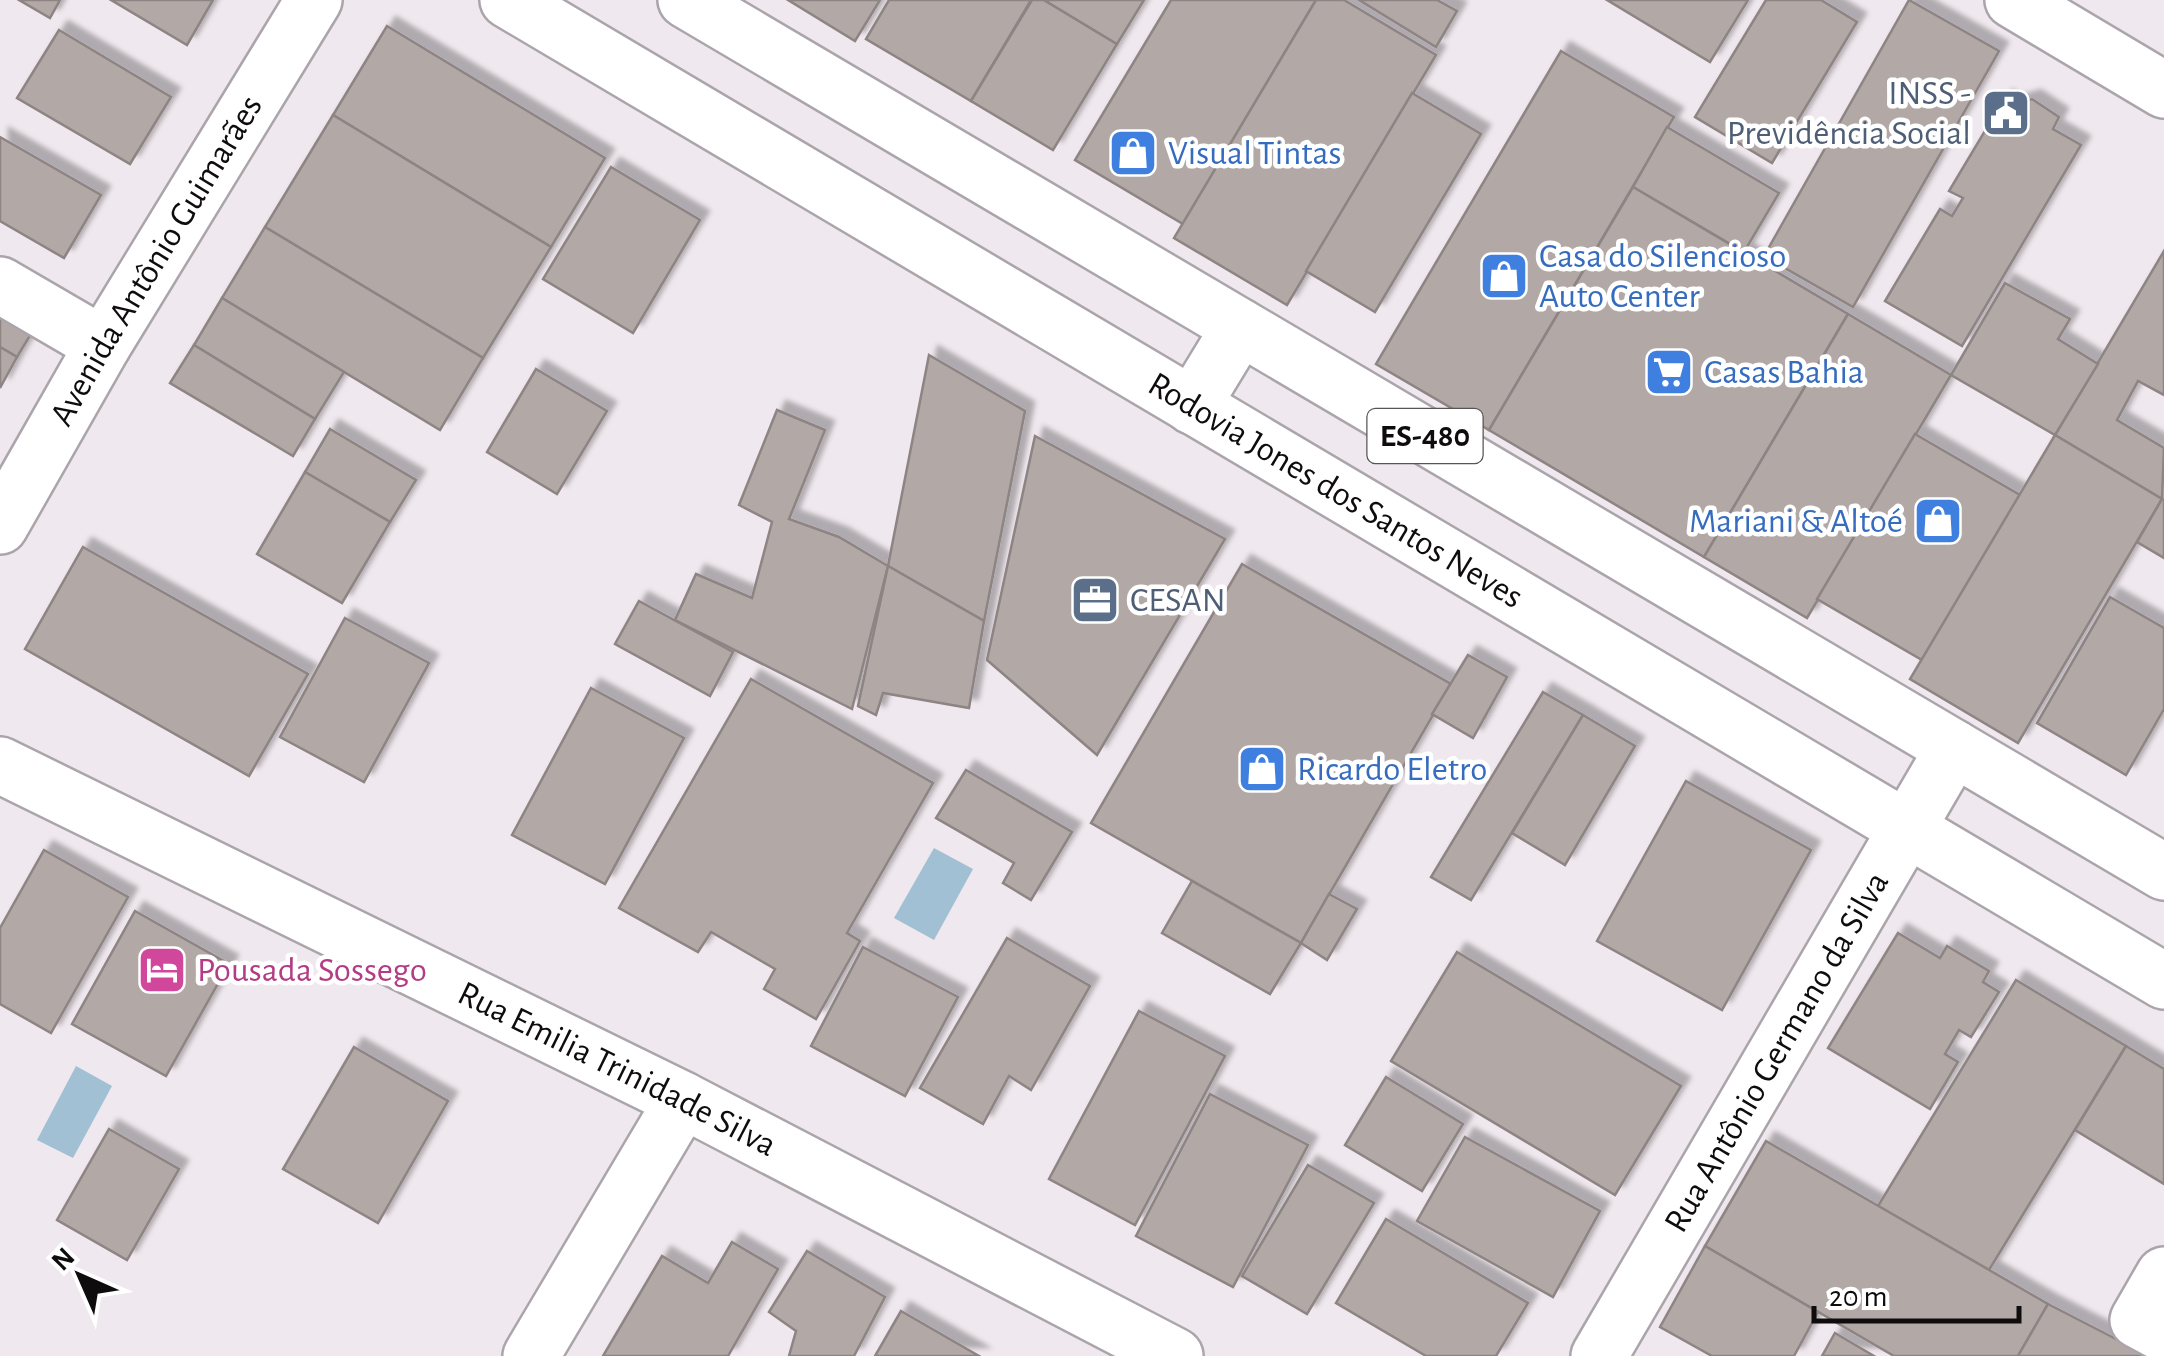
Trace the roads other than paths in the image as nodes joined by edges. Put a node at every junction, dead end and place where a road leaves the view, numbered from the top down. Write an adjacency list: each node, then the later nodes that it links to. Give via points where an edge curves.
1 (314, 0): 8 (main road, Avenida Antônio Guimarães)
2 (508, 0): 9 (main road, Rodovia Jones dos Santos Neves / ES-480)
3 (686, 0): 7 (main road, ES-480)
4 (2012, 0): 5 (main road)
5 (2164, 90)
6 (0, 285): 8 (main road)
7 (1240, 328): 9 (main road); 11 (main road, ES-480)
8 (103, 345): 10 (main road, Avenida Antônio Guimarães)
9 (1192, 406): 13 (main road, Rodovia Jones dos Santos Neves / ES-480)
10 (0, 526)
11 (1954, 748): 13 (main road, Rua Antônio Germano da Silva); 14 (main road, ES-480)
12 (0, 765): 16 (main road, Rua Emilia Trinidade Silva)
13 (1909, 831): 15 (main road, Rodovia Jones dos Santos Neves / ES-480); 21 (main road, Rua Antônio Germano da Silva)
14 (2164, 872)
15 (2164, 982)
16 (684, 1100): 19 (main road); 20 (main road, Rua Emilia Trinidade Silva)
17 (2164, 1274): 18 (main road, via 2138,1320)
18 (2164, 1334)
19 (531, 1356)
20 (1176, 1356)
21 (1599, 1356)

